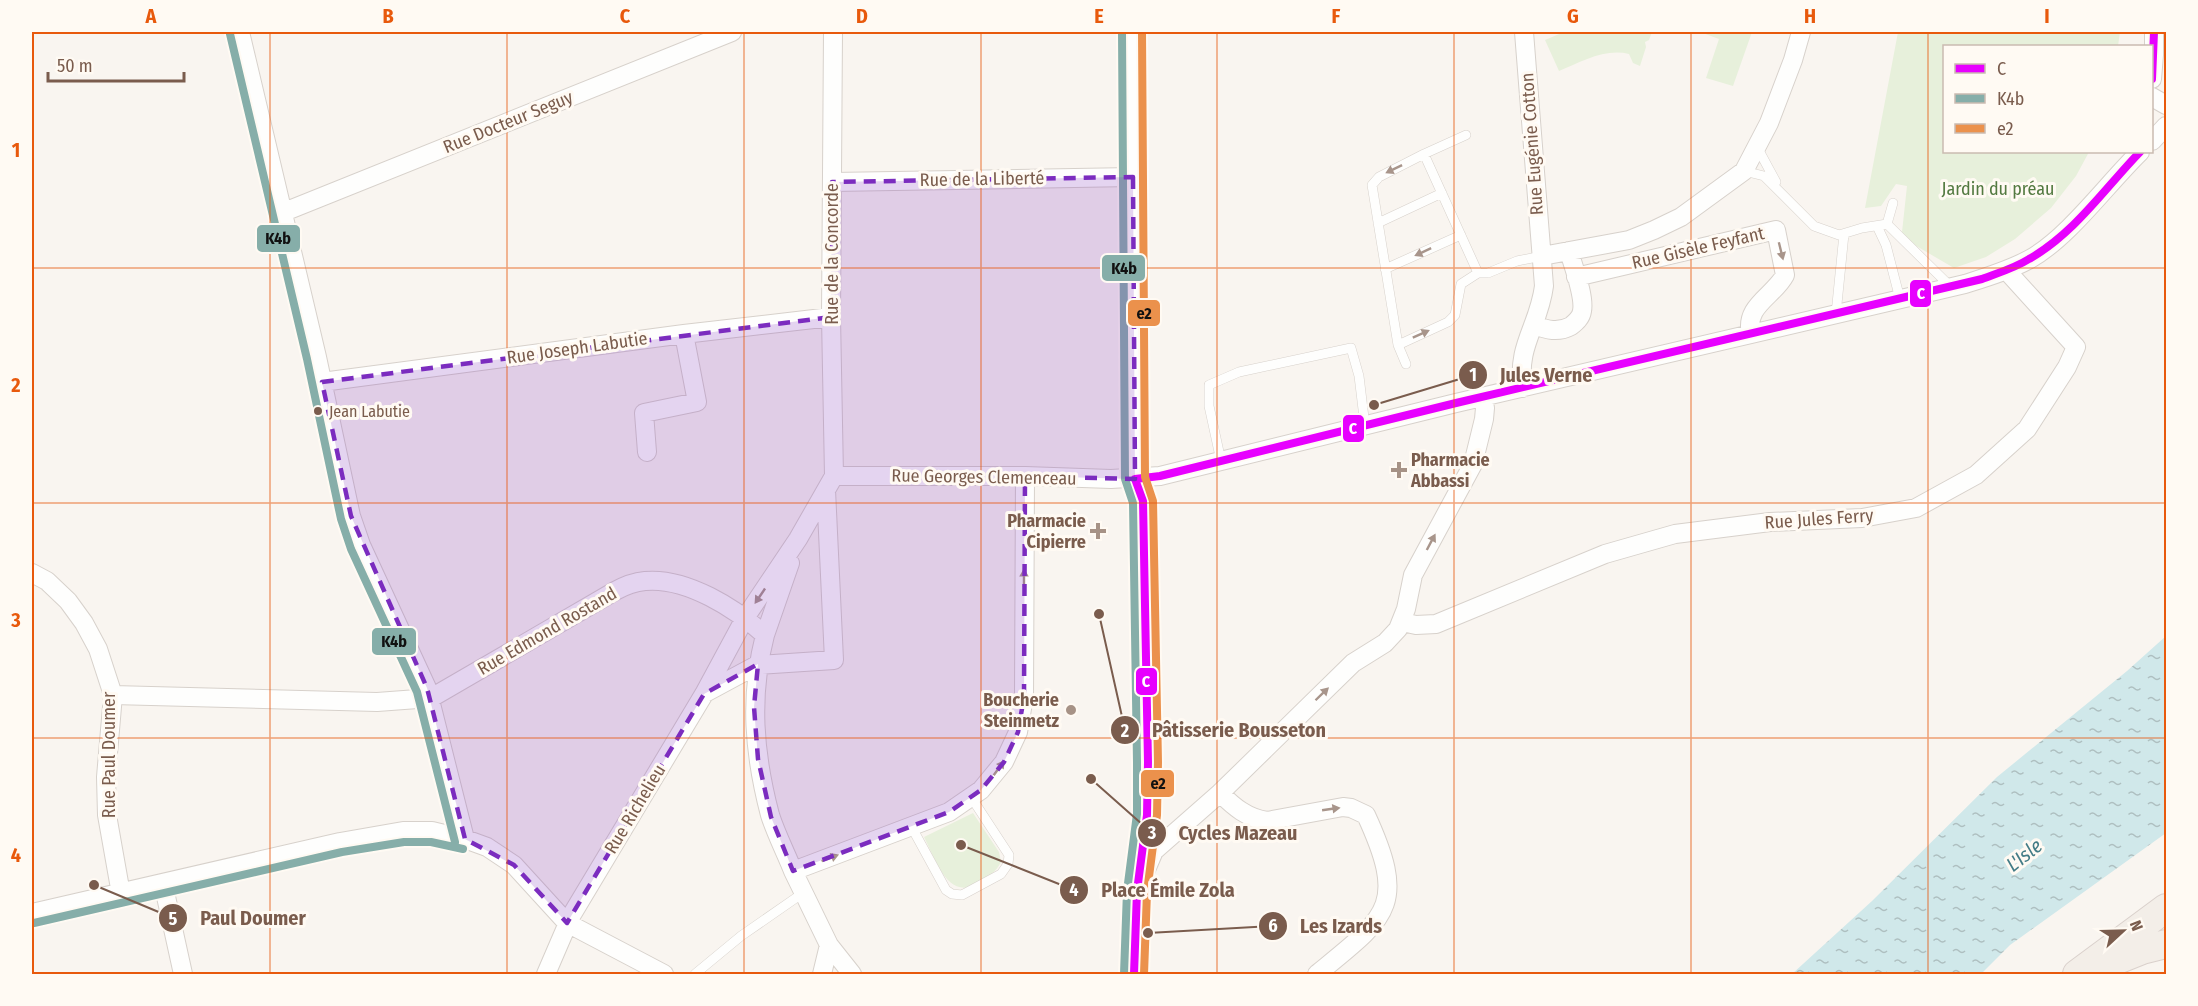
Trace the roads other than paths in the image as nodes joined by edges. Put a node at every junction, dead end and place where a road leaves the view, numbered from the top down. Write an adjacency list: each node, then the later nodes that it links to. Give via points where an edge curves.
1 (240, 32): 20 (street)
2 (732, 32): 20 (street, Rue Docteur Seguy)
3 (833, 32): 17 (street, Rue de la Concorde)
4 (1132, 32): 16 (main road)
5 (1524, 32): 27 (street, Rue Eugénie Cotton)
6 (1801, 32): 12 (street, via 1769,123)
7 (2154, 32): 8 (street)
8 (2153, 63)
9 (2166, 126): 11 (street)
10 (1466, 135): 13 (lane)
11 (2153, 139)
12 (1756, 145): 15 (street); 21 (lane, via 1771,176)
13 (1424, 154): 18 (lane); 22 (lane, one-way to 22, via 1378,177 1372,185)
14 (2134, 155): 29 (street, Rue Georges Clemenceau, via 2058,238 2032,258)
15 (1744, 171): 21 (lane, via 1764,176); 26 (street, via 1681,217 1654,230 1629,240)
16 (1132, 177): 17 (street, Rue de la Liberté); 48 (main road)
17 (832, 182): 35 (street, Rue de la Concorde)
18 (1442, 194): 22 (lane); 25 (lane)
19 (1893, 203): 23 (lane)
20 (284, 212): 41 (street)
21 (1800, 212): 24 (lane, via 1814,226)
22 (1378, 223): 28 (lane)
23 (1882, 225): 24 (lane); 32 (lane); 33 (lane)
24 (1844, 234): 34 (lane)
25 (1461, 235): 28 (lane, one-way to 28); 30 (lane)
26 (1569, 251): 27 (street); 31 (street)
27 (1542, 256): 30 (lane); 36 (street, Rue Eugénie Cotton, via 1542,304)
28 (1385, 269): 39 (lane)
29 (2006, 270): 32 (street, Rue Georges Clemenceau); 53 (street, Rue Jules Ferry, via 2076,347 2067,368 2027,429 1976,475 1916,508 1862,518 1770,522 1675,534 1605,554 1436,624)
30 (1478, 273): 39 (lane, one-way to 30, via 1448,322 1455,315 1461,284)
31 (1576, 277): 36 (street, via 1582,301 1579,319 1554,331); 38 (street, Rue Gisèle Feyfant, one-way to 38, via 1776,230 1785,274 1753,310)
32 (1951, 287): 33 (street, Rue Georges Clemenceau)
33 (1900, 299): 34 (street, Rue Georges Clemenceau)
34 (1836, 314): 38 (street, Rue Georges Clemenceau)
35 (831, 317): 37 (street, Rue Joseph Labutie); 49 (street, Rue de la Concorde)
36 (1534, 325): 42 (street, Rue Eugénie Cotton, via 1522,355)
37 (684, 334): 41 (street, Rue Joseph Labutie); 45 (street, via 698,402 644,413)
38 (1751, 334): 42 (street, Rue Georges Clemenceau)
39 (1398, 345): 40 (lane)
40 (1406, 364)
41 (322, 382): 58 (street, via 354,526)
42 (1523, 388): 43 (street, Rue Georges Clemenceau)
43 (1483, 398): 44 (street, Rue Georges Clemenceau); 53 (street, one-way to 43, via 1413,575 1473,464 1484,419)
44 (1365, 426): 46 (street, Rue Georges Clemenceau); 46 (lane, via 1352,348 1239,372 1209,385 1209,406)
45 (647, 452)
46 (1221, 461): 48 (street, Rue Georges Clemenceau)
47 (1025, 476): 48 (street, Rue Georges Clemenceau); 49 (street, Rue Georges Clemenceau); 60 (street, one-way to 47, via 1004,762 1018,732 1024,697)
48 (1135, 479): 65 (main road, via 1128,502)
49 (830, 483): 50 (street); 55 (street, Rue de la Concorde, via 834,660)
50 (798, 540): 52 (street, Rue Richelieu, one-way to 52); 54 (street)
51 (32, 573): 57 (street, Rue Paul Doumer, via 68,600 84,623 98,649)
52 (745, 618): 54 (street, Rue Edmond Rostand); 56 (street, Rue Richelieu); 58 (street, Rue Edmond Rostand, via 702,593 646,580 628,585)
53 (1402, 622): 59 (street, one-way to 53, via 1353,663 1393,636)
54 (765, 635): 55 (street)
55 (757, 665): 56 (street); 63 (street, via 754,707 758,759 771,817)
56 (704, 694): 70 (street, Rue Richelieu)
57 (113, 695): 58 (street, Rue Edmond Rostand, via 377,702); 67 (street, Rue Paul Doumer, via 107,815)
58 (431, 698): 62 (street)
59 (1220, 793): 65 (street, via 1154,852); 81 (street, one-way to 81, via 1233,806 1255,819 1267,821 1343,807 1366,815 1384,858 1388,889 1384,909 1362,938)
60 (971, 797): 61 (street, via 949,812); 61 (lane, via 1009,855 1001,874 962,896 946,890)
61 (911, 826): 63 (street, one-way to 61)
62 (465, 838): 64 (street, via 432,831 403,831); 70 (street, via 488,847 514,865)
63 (794, 871): 66 (street)
64 (163, 883): 67 (street); 73 (street)
65 (1137, 891): 80 (main road)
66 (802, 893): 72 (street); 76 (lane)
67 (121, 894): 69 (street)
68 (2166, 908): 82 (main road)
69 (32, 914)
70 (567, 923): 74 (street, Rue Richelieu); 75 (street)
71 (2166, 944): 83 (main road, via 2124,957)
72 (829, 945): 77 (street); 78 (street); 79 (street)
73 (183, 975)
74 (546, 975)
75 (664, 975)
76 (695, 975)
77 (822, 975)
78 (833, 975)
79 (852, 975)
80 (1134, 975)
81 (1317, 975)
82 (2077, 975)
83 (2086, 975)

